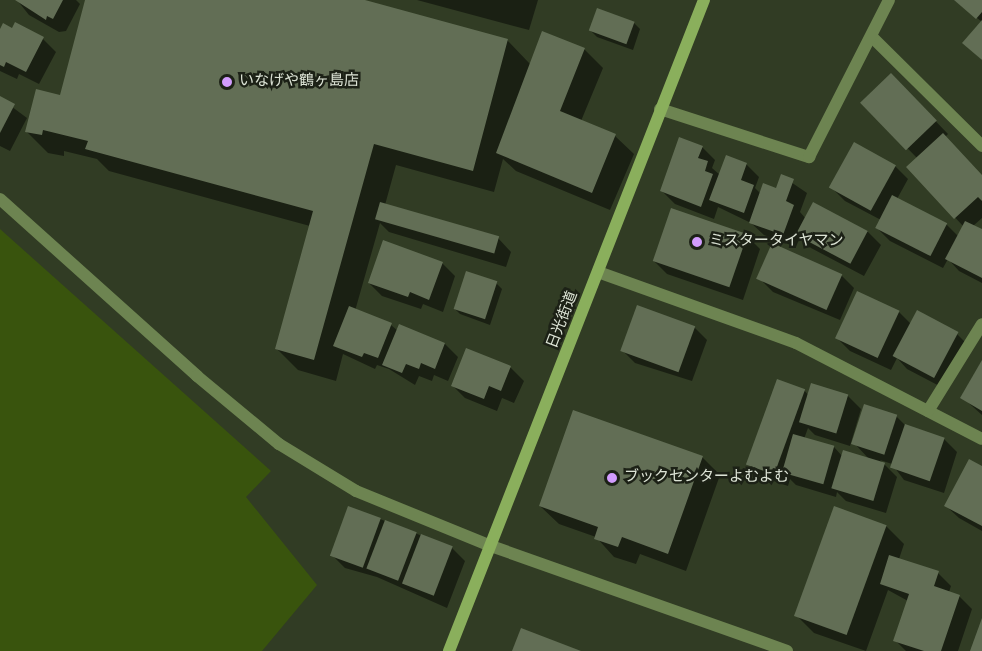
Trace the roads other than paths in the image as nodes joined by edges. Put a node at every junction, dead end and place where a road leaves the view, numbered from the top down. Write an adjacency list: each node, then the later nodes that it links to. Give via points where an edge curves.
1 (704, 0): 4 (street, 日光街道)
2 (889, 0): 3 (street)
3 (872, 38): 4 (street, via 809,157); 5 (street)
4 (660, 109): 7 (street, 日光街道)
5 (982, 146)
6 (0, 199): 11 (street, via 197,376 279,444 356,491)
7 (598, 272): 9 (street, via 796,343); 11 (street, 日光街道)
8 (982, 324): 9 (street)
9 (928, 411): 10 (street)
10 (982, 440)
11 (491, 546): 12 (street, 日光街道); 13 (street)
12 (448, 651)
13 (787, 651)

